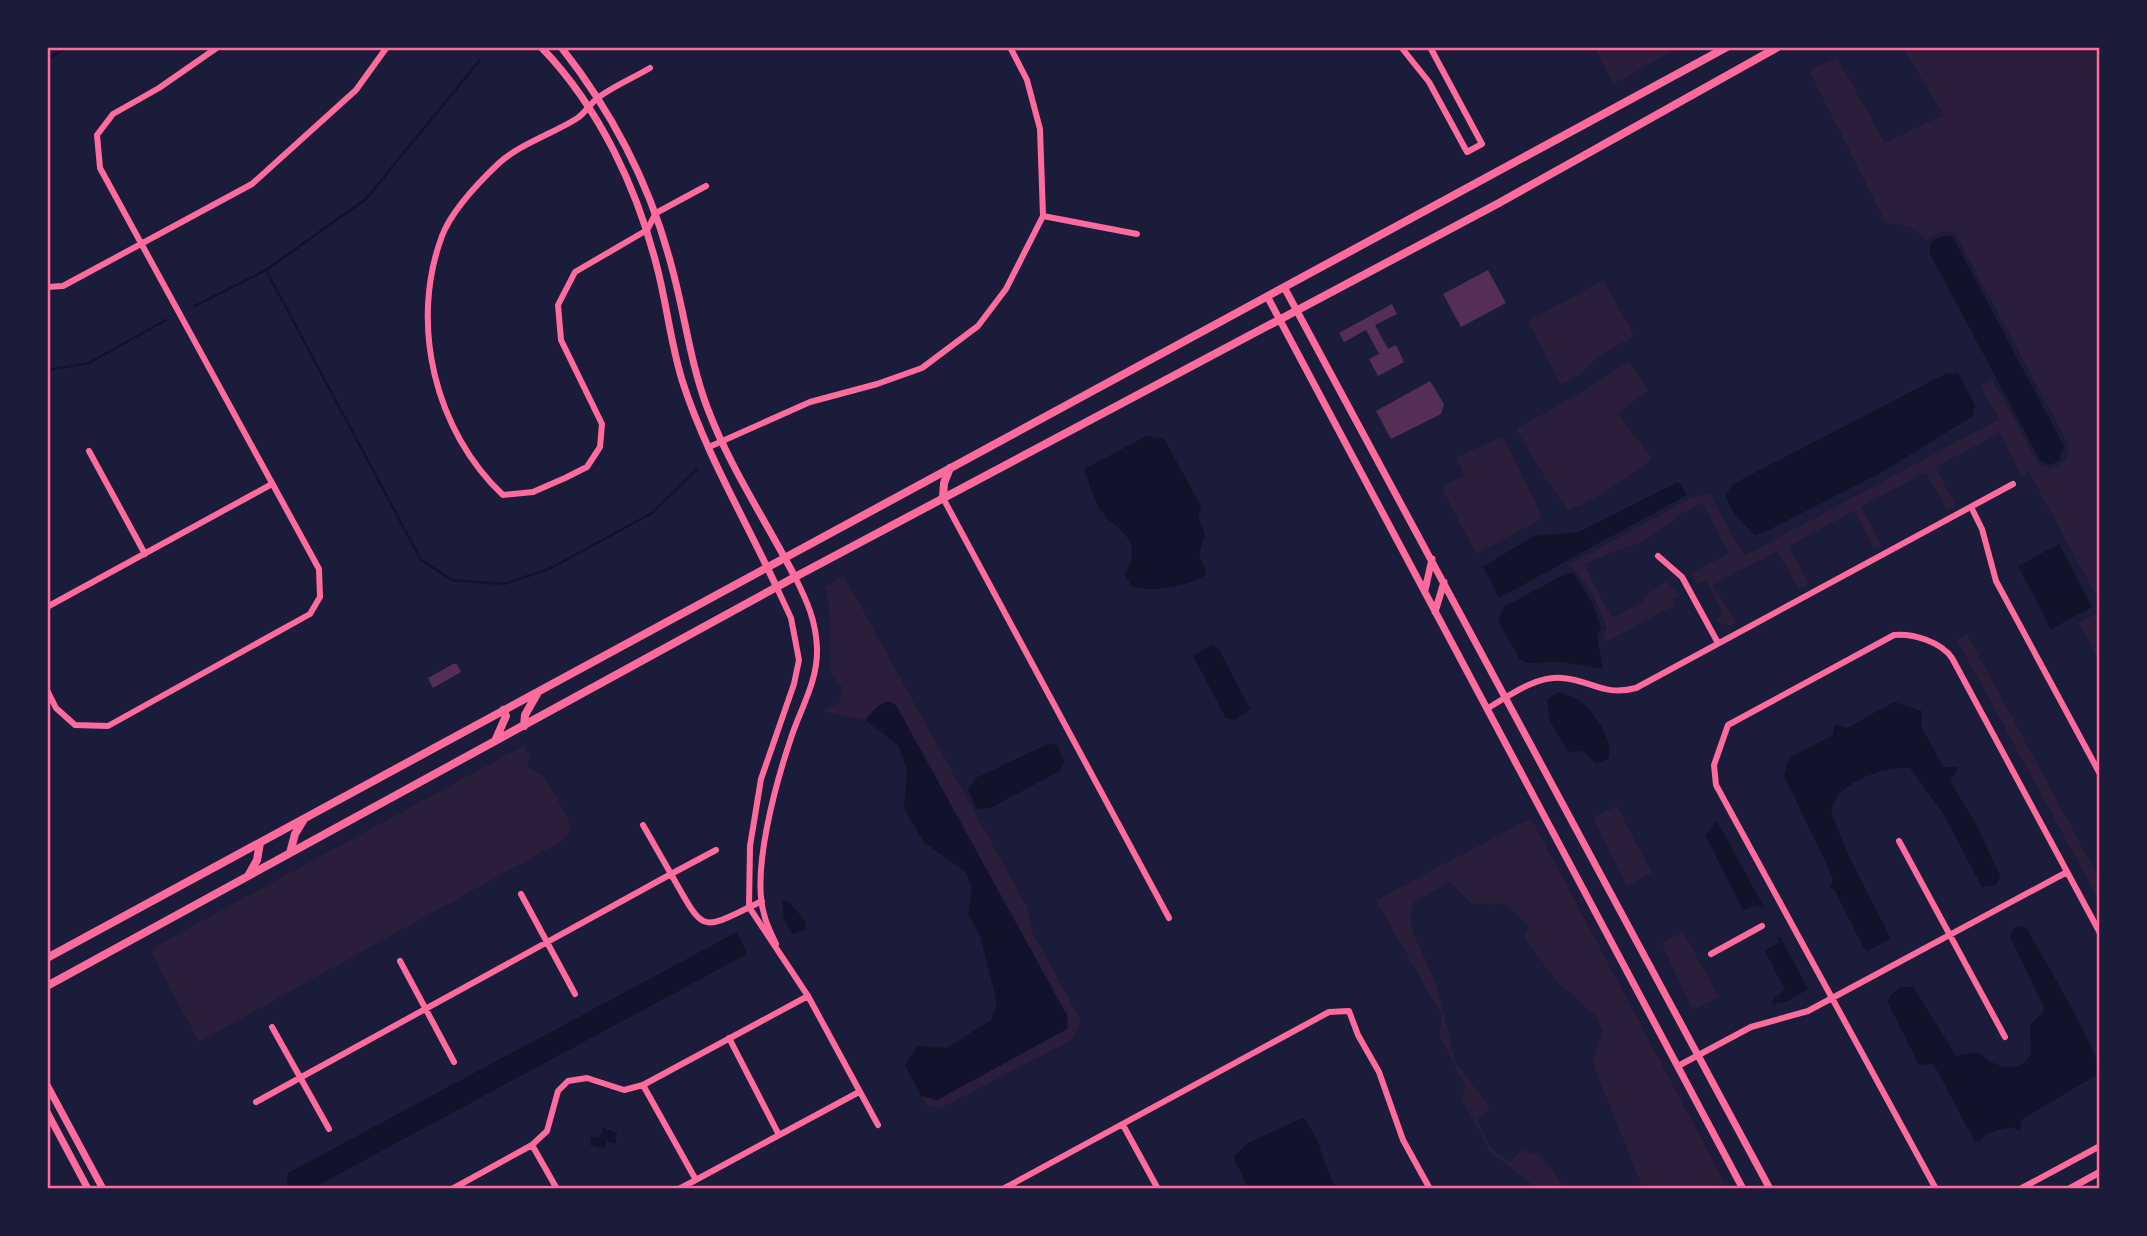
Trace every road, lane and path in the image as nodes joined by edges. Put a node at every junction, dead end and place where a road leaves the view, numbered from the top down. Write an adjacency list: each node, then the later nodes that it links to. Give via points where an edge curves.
1 (218, 47): 18 (street, via 113,114 97,135 100,168)
2 (387, 47): 18 (street, via 356,90 252,184)
3 (541, 47): 12 (street)
4 (561, 47): 11 (street)
5 (1010, 47): 15 (street, via 1027,80 1040,129)
6 (1401, 47): 7 (street, via 1429,82 1466,152 1482,144)
7 (1430, 47)
8 (1727, 47): 19 (main road)
9 (1777, 47): 22 (main road, via 1499,203)
10 (650, 68): 11 (street)
11 (598, 97): 12 (street); 14 (street, via 626,144)
12 (588, 107): 16 (street, via 614,152); 16 (street, via 580,117 499,162 443,233 433,269 427,310 429,356 439,392 480,473 503,495 533,492 565,478 587,467 600,447 602,424 561,340 558,306 575,272)
13 (706, 186): 14 (street)
14 (656, 213): 16 (street); 24 (street, via 695,373)
15 (1042, 216): 17 (street); 24 (street, via 1006,289 978,326 922,368 810,402)
16 (647, 230): 25 (street, via 682,379)
17 (1137, 234)
18 (142, 245): 20 (street, via 63,286); 28 (street)
19 (1284, 287): 21 (main road); 22 (street)
20 (47, 288)
21 (1268, 296): 23 (street); 27 (main road)
22 (1296, 310): 23 (main road); 35 (street)
23 (1279, 319): 30 (main road); 40 (street)
24 (721, 440): 25 (street); 34 (street)
25 (709, 447): 36 (street)
26 (89, 451): 32 (street)
27 (950, 468): 30 (main road); 34 (main road)
28 (272, 484): 32 (street); 44 (street, via 318,569 320,597 310,614 108,726 75,725 56,708)
29 (2013, 484): 31 (street)
30 (943, 498): 37 (main road); 64 (street)
31 (1971, 507): 43 (street); 51 (street, via 1982,528 1996,581)
32 (145, 554): 41 (street)
33 (1658, 556): 43 (street, via 1682,577)
34 (785, 558): 36 (main road); 37 (street)
35 (1432, 559): 38 (street); 40 (street)
36 (767, 568): 39 (street); 45 (main road)
37 (795, 577): 39 (main road); 62 (street, via 814,620 817,650 812,686 792,734 764,845)
38 (1444, 581): 42 (street); 46 (street)
39 (776, 587): 49 (main road); 63 (street, via 791,618 799,660 761,779 750,846)
40 (1425, 591): 42 (street)
41 (47, 607)
42 (1436, 612): 47 (street)
43 (1718, 643): 46 (street, via 1636,688 1617,693 1563,678 1545,679)
44 (47, 690)
45 (539, 691): 48 (main road); 49 (main road)
46 (1507, 697): 47 (street); 81 (street)
47 (1488, 708): 83 (street)
48 (503, 710): 50 (main road, via 506,716); 52 (main road)
49 (523, 726): 50 (main road)
50 (495, 741): 57 (main road)
51 (2100, 774)
52 (304, 819): 55 (main road); 57 (main road)
53 (643, 825): 59 (street)
54 (1899, 841): 67 (street)
55 (260, 843): 60 (main road); 70 (main road)
56 (716, 849): 59 (street)
57 (290, 853): 60 (main road)
58 (2067, 872): 66 (street); 67 (street); 76 (street, via 1942,646 1894,635 1733,720 1716,755 1713,778)
59 (671, 874): 63 (street, via 696,918 706,923); 68 (street)
60 (248, 876): 73 (main road)
61 (521, 894): 68 (street)
62 (762, 901): 63 (street); 72 (street)
63 (749, 907): 72 (street)
64 (1169, 918)
65 (1762, 926): 69 (street)
66 (2100, 933)
67 (1950, 935): 76 (street); 79 (street)
68 (547, 942): 74 (street); 77 (street)
69 (1711, 954)
70 (47, 958)
71 (400, 961): 77 (street)
72 (784, 962): 75 (street)
73 (47, 986)
74 (575, 994)
75 (808, 996): 80 (street); 87 (street)
76 (1833, 998): 81 (street, via 1808,1011 1751,1027); 108 (street)
77 (425, 1009): 82 (street); 84 (street)
78 (272, 1027): 84 (street)
79 (2005, 1037)
80 (729, 1038): 86 (street); 93 (street)
81 (1698, 1054): 83 (street); 107 (street)
82 (454, 1062)
83 (1678, 1066): 106 (street)
84 (301, 1077): 88 (street); 92 (street)
85 (47, 1085): 99 (street)
86 (643, 1085): 94 (street, via 624,1090 587,1078 568,1081 558,1091 547,1131); 97 (street)
87 (859, 1092): 90 (street); 93 (street)
88 (256, 1102)
89 (47, 1112): 98 (street)
90 (878, 1125)
91 (1123, 1125): 103 (street); 104 (street); 105 (street, via 1329,1012 1349,1011)
92 (329, 1129)
93 (779, 1135): 97 (street)
94 (532, 1144): 100 (street); 101 (street)
95 (2100, 1146): 109 (street)
96 (2100, 1172): 110 (street)
97 (696, 1180): 102 (street)
98 (88, 1189)
99 (103, 1189)
100 (452, 1189)
101 (557, 1189)
102 (679, 1189)
103 (1003, 1189)
104 (1158, 1189)
105 (1430, 1189)
106 (1743, 1189)
107 (1770, 1189)
108 (1936, 1189)
109 (2020, 1189)
110 (2069, 1189)

